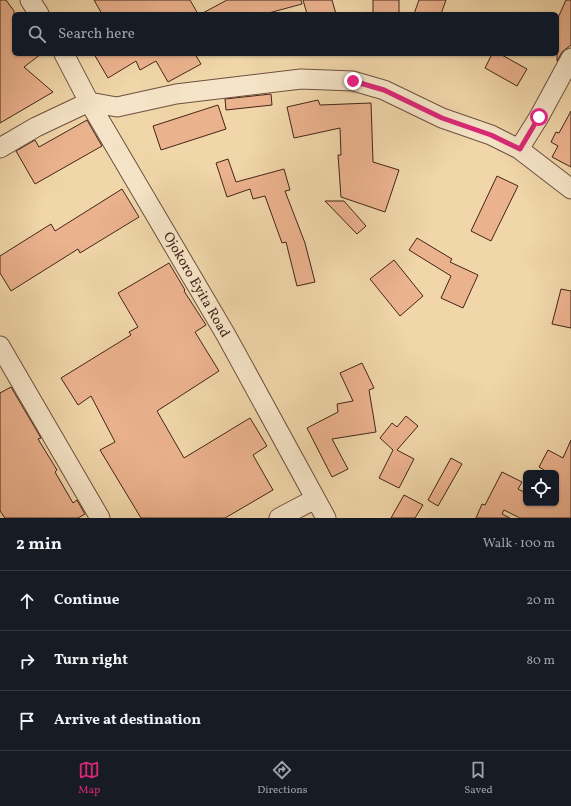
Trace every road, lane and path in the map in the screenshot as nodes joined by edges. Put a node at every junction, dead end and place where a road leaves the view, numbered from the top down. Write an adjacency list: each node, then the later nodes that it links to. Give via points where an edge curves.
1 (30, 0): 2 (street)
2 (38, 12)
3 (65, 56): 5 (street, Ojokoro Eyita Road)
4 (571, 58): 7 (street)
5 (89, 102): 6 (street, via 36,127); 7 (street, via 118,107 176,94 301,79 353,81 384,90 442,118 491,135); 11 (street, Ojokoro Eyita Road, via 226,334)
6 (0, 148)
7 (520, 149): 8 (street)
8 (571, 189)
9 (0, 346): 10 (street)
10 (5, 365): 12 (street)
11 (315, 499): 13 (street); 14 (street, Ojokoro Eyita Road)
12 (100, 518)
13 (279, 518)
14 (326, 518)

